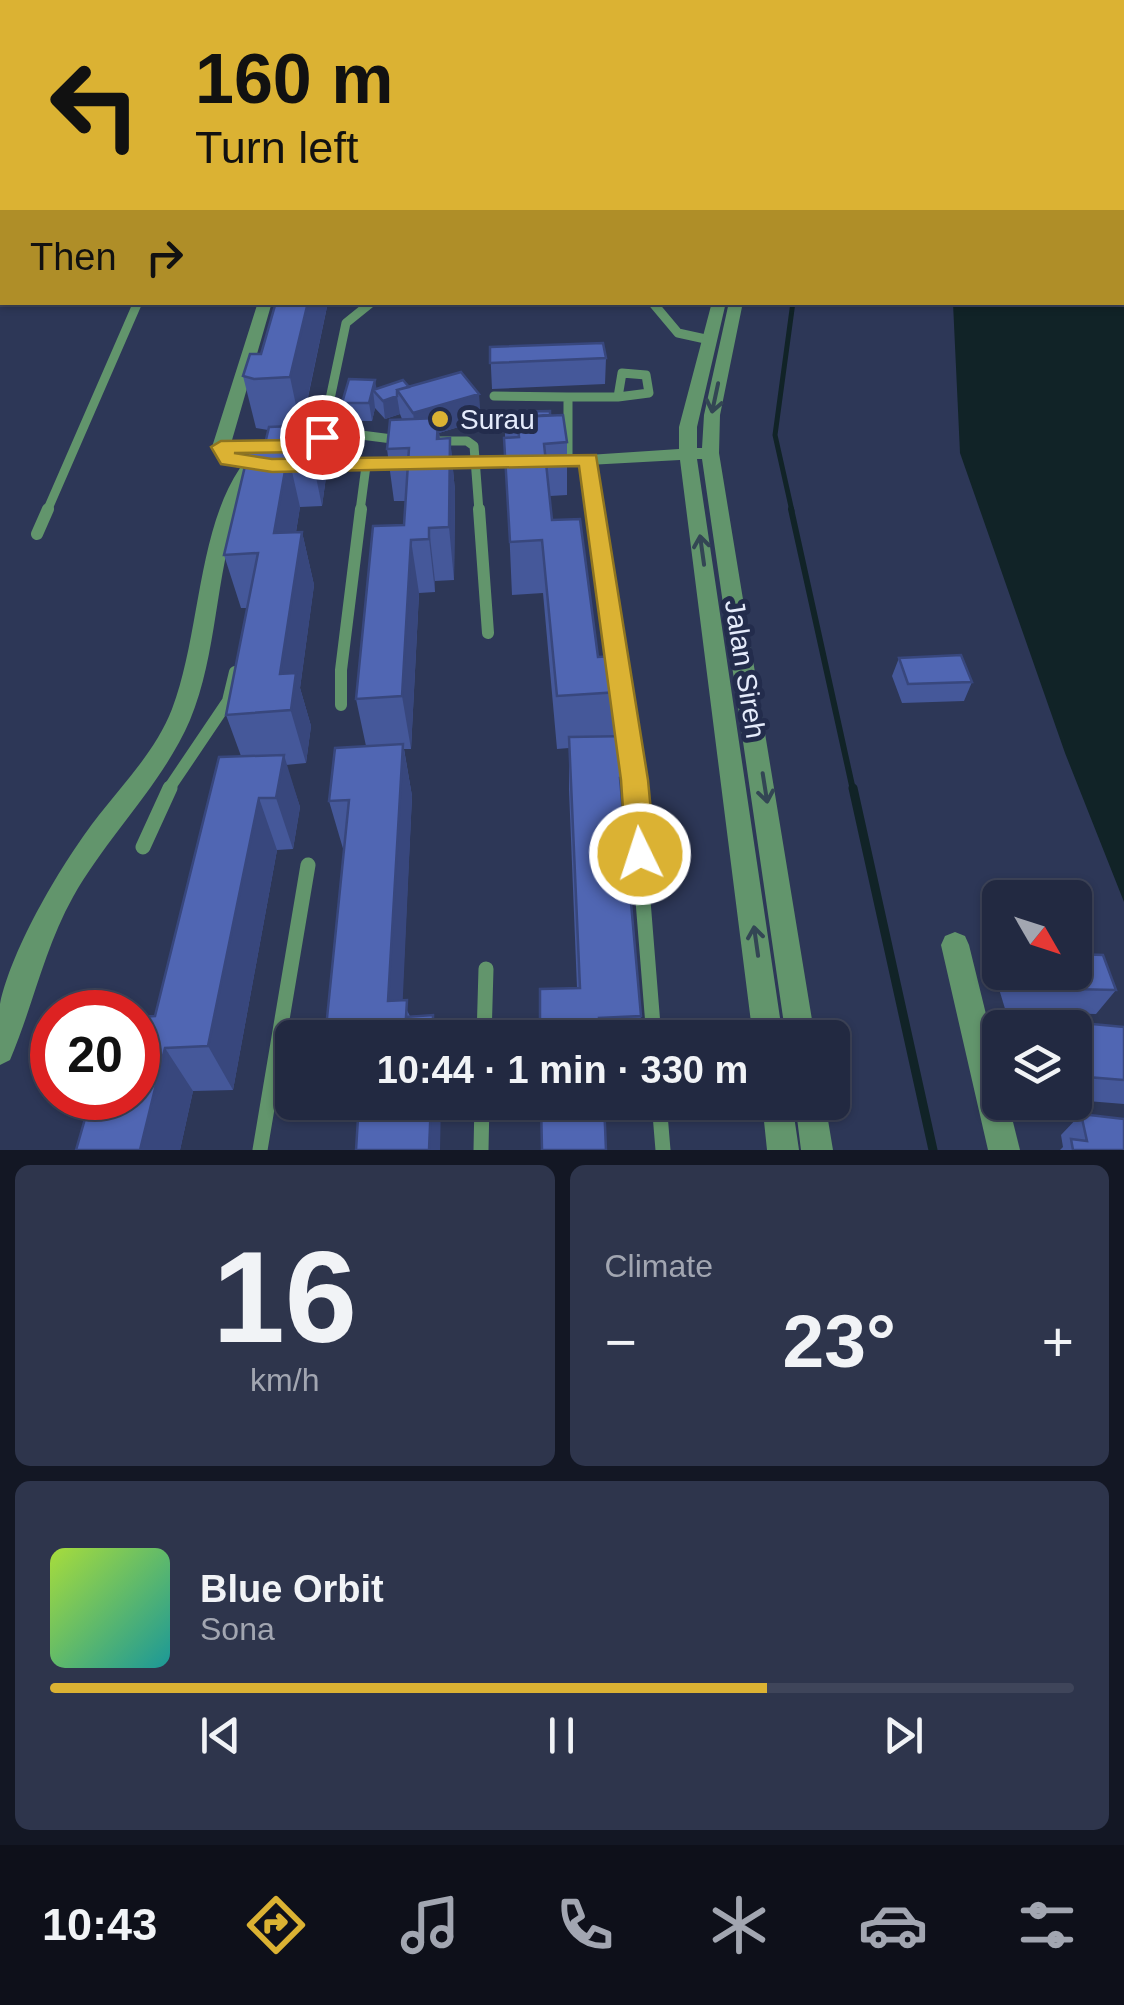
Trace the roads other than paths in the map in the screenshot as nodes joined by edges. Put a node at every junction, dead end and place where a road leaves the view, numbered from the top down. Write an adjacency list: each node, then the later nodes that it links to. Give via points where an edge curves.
1 (137, 305): 20 (lane)
2 (264, 305): 14 (street)
3 (368, 305): 14 (lane, via 346,323 322,437 307,446)
4 (654, 305): 7 (lane, via 678,334)
5 (718, 305): 7 (street, Jalan Sireh)
6 (735, 305): 15 (street, Jalan Sireh, one-way to 15)
7 (710, 340): 15 (street, Jalan Sireh, via 688,427)
8 (494, 396): 10 (lane)
9 (618, 397): 10 (lane)
10 (568, 398): 16 (lane)
11 (362, 435): 12 (lane)
12 (409, 440)
13 (424, 442): 17 (lane, via 467,441)
14 (221, 447): 18 (street, via 228,460)
15 (699, 454): 16 (street); 30 (street, Jalan Sireh, one-way to 15); 31 (street, Jalan Sireh, one-way to 31)
16 (578, 460): 17 (street); 29 (lane, via 635,780)
17 (478, 461): 19 (street); 21 (lane)
18 (248, 464): 19 (street); 32 (street, via 184,706 133,794 44,920)
19 (366, 466): 23 (lane)
20 (37, 534)
21 (488, 633)
22 (240, 648): 24 (lane, via 228,701 160,802)
23 (341, 705)
24 (142, 847)
25 (308, 866): 37 (lane)
26 (955, 945): 42 (street)
27 (486, 969): 28 (lane)
28 (485, 1020)
29 (653, 1020)
30 (766, 1020)
31 (798, 1020)
32 (0, 1050)
33 (482, 1120): 38 (lane)
34 (660, 1120): 39 (lane)
35 (779, 1120): 40 (street)
36 (813, 1120): 41 (street)
37 (260, 1150)
38 (481, 1150)
39 (663, 1150)
40 (782, 1150)
41 (817, 1150)
42 (1004, 1150)

